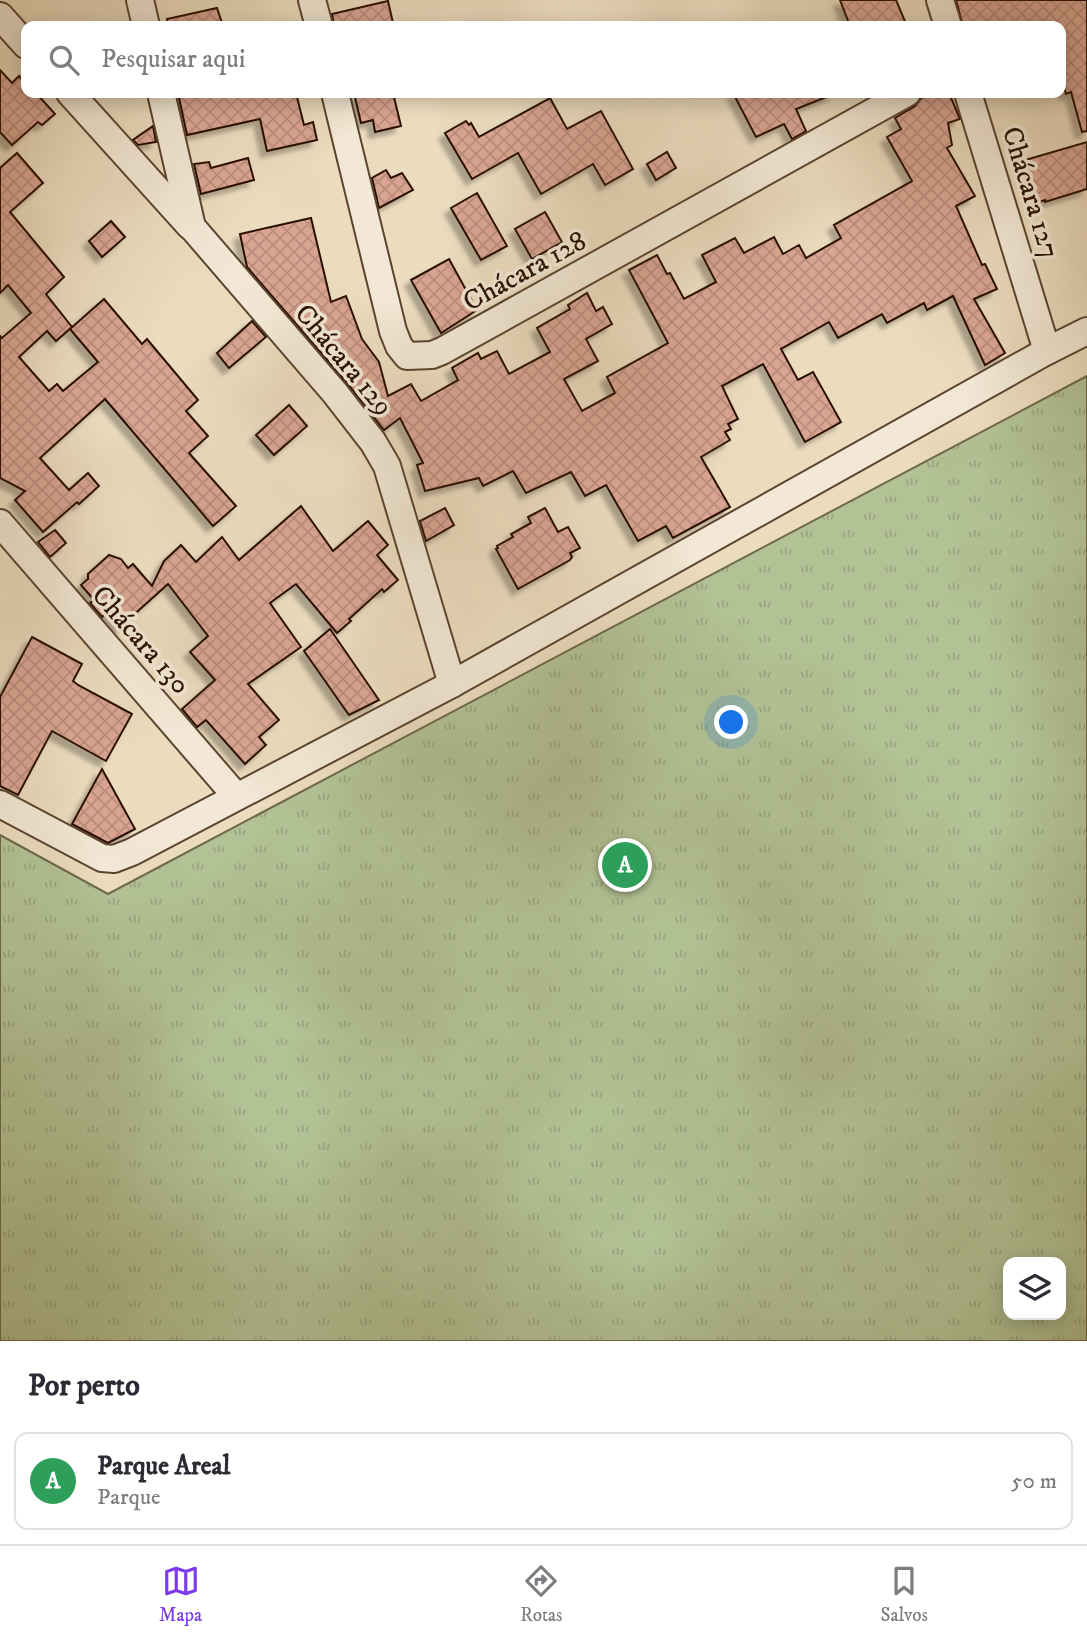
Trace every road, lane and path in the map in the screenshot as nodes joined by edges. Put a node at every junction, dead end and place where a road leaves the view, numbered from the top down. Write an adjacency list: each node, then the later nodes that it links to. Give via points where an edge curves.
1 (139, 0): 5 (street)
2 (312, 0): 6 (street)
3 (940, 0): 7 (street)
4 (0, 16): 8 (street)
5 (145, 21)
6 (317, 21)
7 (946, 21)
8 (21, 39)
9 (75, 98): 14 (street)
10 (162, 98): 14 (street, Chácara 129)
11 (336, 98): 12 (street, Chácara 128, via 393,331 407,356 418,356 442,351)
12 (898, 98)
13 (970, 98): 16 (street, Chácara 127)
14 (192, 227): 18 (street, Chácara 129, via 335,393 387,466)
15 (1087, 331): 16 (street)
16 (1047, 351): 18 (street)
17 (0, 523): 19 (street, Chácara 130)
18 (452, 684): 19 (street)
19 (236, 796): 20 (street, via 114,859 102,858)
20 (0, 804)

